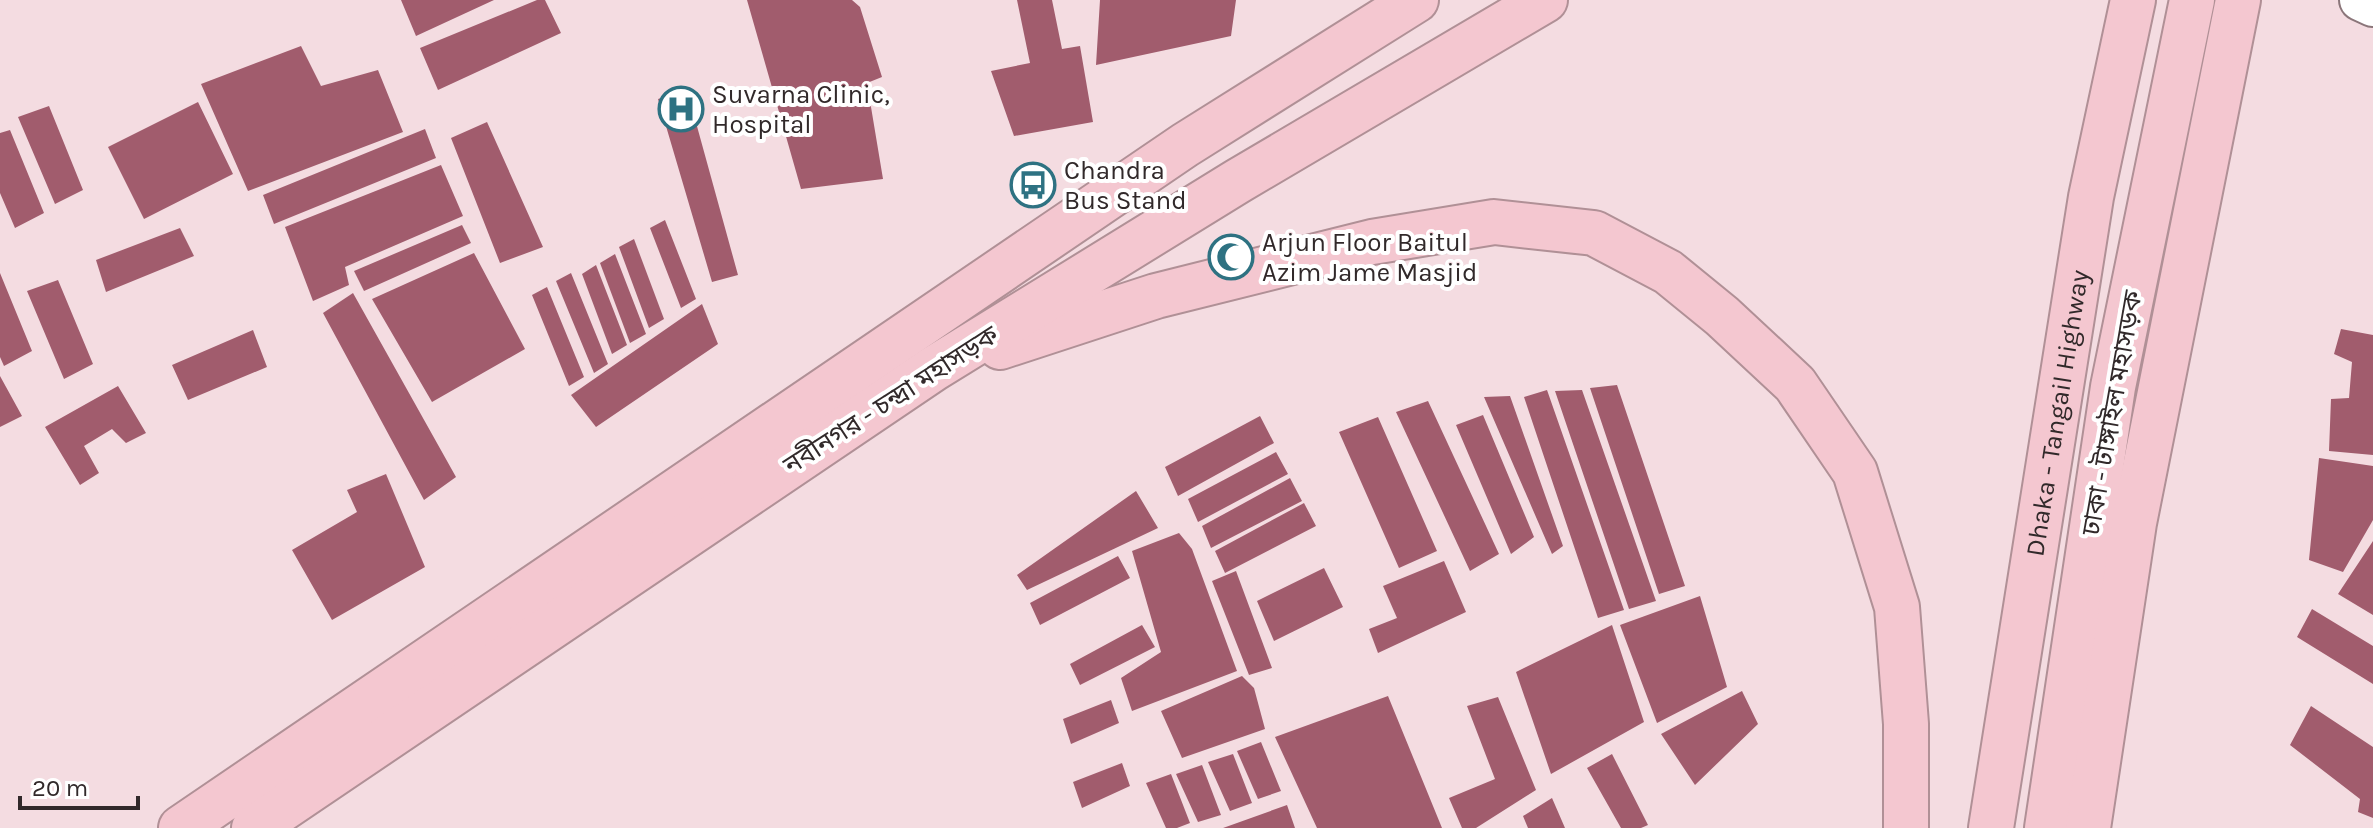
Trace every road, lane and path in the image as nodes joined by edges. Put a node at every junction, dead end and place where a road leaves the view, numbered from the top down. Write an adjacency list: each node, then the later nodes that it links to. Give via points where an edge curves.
1 (1416, 0): 9 (highway, নবীনগর - চন্দ্রা মহাসড়ক, via 1172,154)
2 (1545, 0): 8 (highway, নবীনগর - চন্দ্রা মহাসড়ক)
3 (2133, 0): 12 (highway, Dhaka - Tangail Highway, via 2091,197)
4 (2192, 0): 13 (highway, ঢাকা - টাঙ্গাইল মহাসড়ক, via 2113,387)
5 (2238, 0): 14 (highway, via 2134,523)
6 (2360, 0): 7 (street)
7 (2373, 6)
8 (933, 369): 10 (highway, নবীনগর - চন্দ্রা মহাসড়ক); 11 (highway, via 1156,296 1372,242 1494,222 1594,233 1668,272 1722,316 1795,384 1855,472 1897,607 1906,724)
9 (181, 828)
10 (254, 828)
11 (1906, 828)
12 (1991, 828)
13 (2047, 828)
14 (2088, 828)

